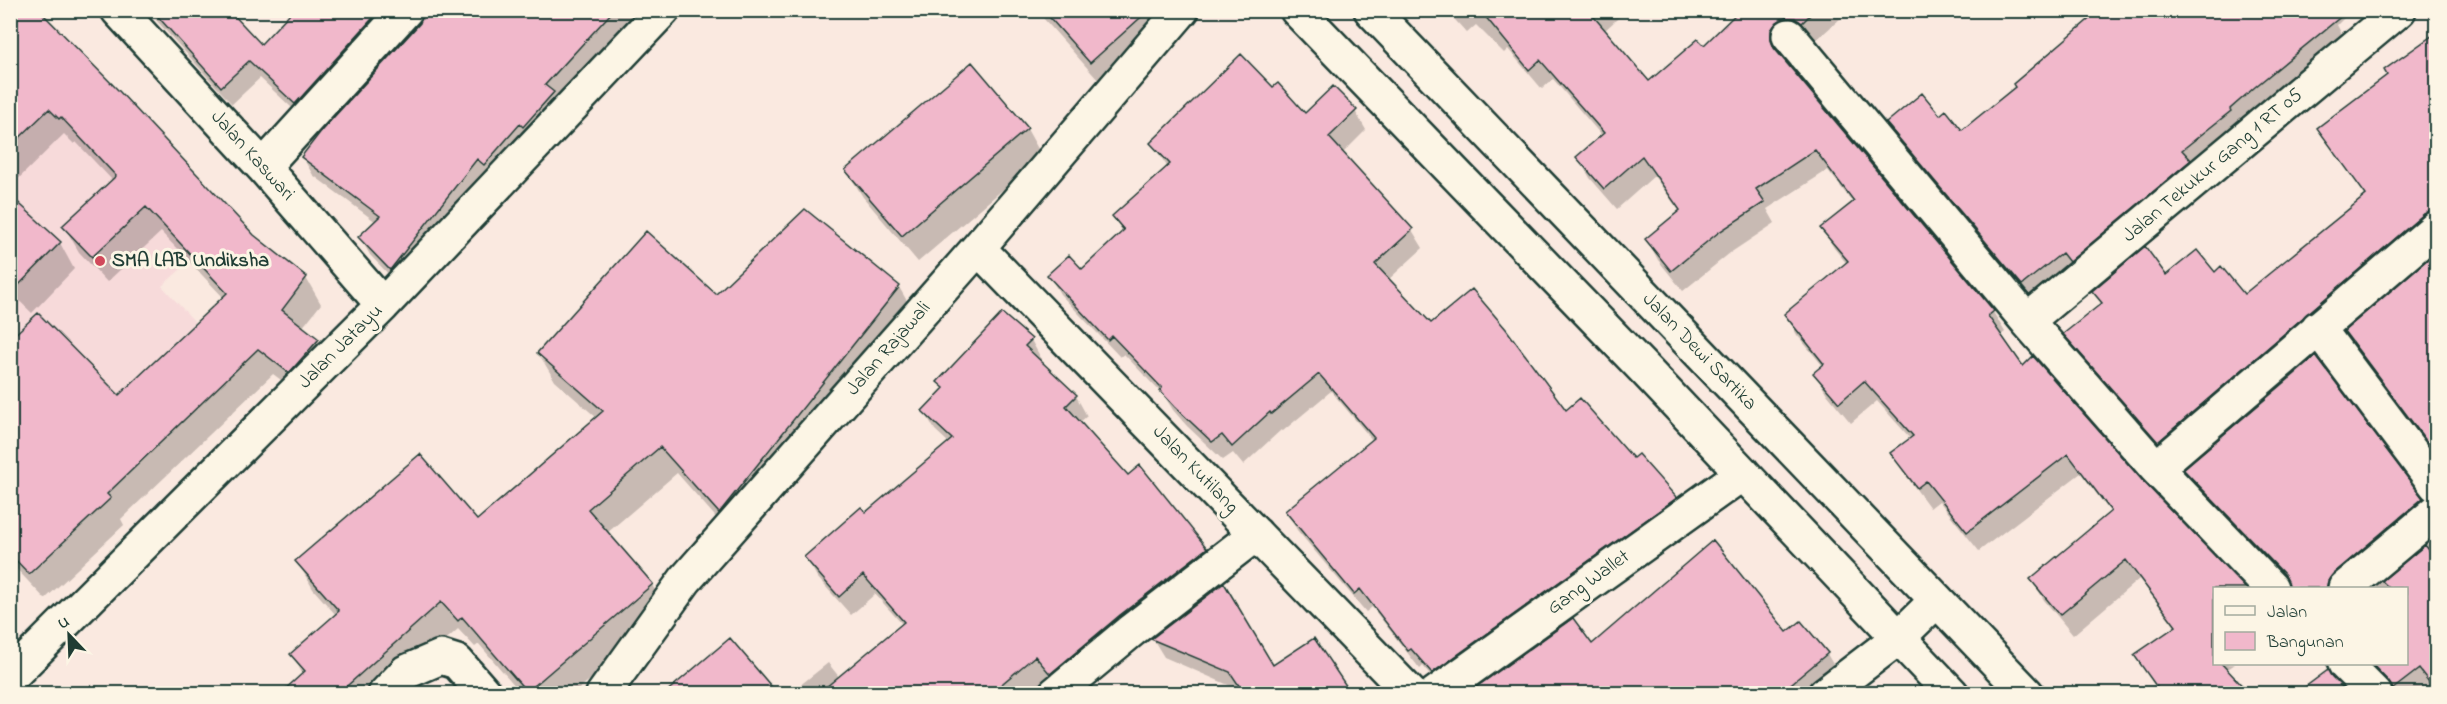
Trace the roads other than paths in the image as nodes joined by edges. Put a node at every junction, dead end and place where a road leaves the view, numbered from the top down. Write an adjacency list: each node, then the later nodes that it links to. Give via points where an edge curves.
1 (118, 10): 9 (street, Jalan Kaswari)
2 (406, 10): 9 (street)
3 (663, 10): 12 (street, Jalan Jatayu)
4 (1182, 10): 11 (street, Jalan Rajawali)
5 (1297, 10): 16 (street)
6 (1371, 10): 22 (street, Jalan Dewi Sartika)
7 (2399, 10): 13 (street, Jalan Tekukur Gang 1 RT 05)
8 (1789, 36): 13 (street)
9 (263, 167): 12 (street, Jalan Kaswari)
10 (2436, 228): 14 (street)
11 (978, 248): 19 (street, Jalan Kutilang); 30 (street, Jalan Rajawali, via 685,580)
12 (383, 305): 25 (street, Jalan Jatayu)
13 (2027, 321): 15 (street)
14 (2318, 328): 15 (street); 17 (street)
15 (2156, 468): 20 (street)
16 (1743, 473): 23 (street); 33 (street, Gang Wallet)
17 (2436, 484)
18 (2436, 512): 21 (street)
19 (1256, 534): 31 (street); 32 (street, Jalan Kutilang)
20 (2270, 587)
21 (2346, 587)
22 (1937, 600): 23 (street); 36 (street, Jalan Dewi Sartika)
23 (1898, 638): 34 (street); 35 (street)
24 (2347, 665): 37 (street)
25 (10, 677)
26 (10, 689): 27 (street)
27 (15, 693)
28 (385, 693): 29 (street, via 406,672 441,657 457,663)
29 (485, 693)
30 (603, 693)
31 (1055, 693)
32 (1412, 693)
33 (1435, 693)
34 (1825, 693)
35 (1952, 693)
36 (2027, 693)
37 (2375, 693)

